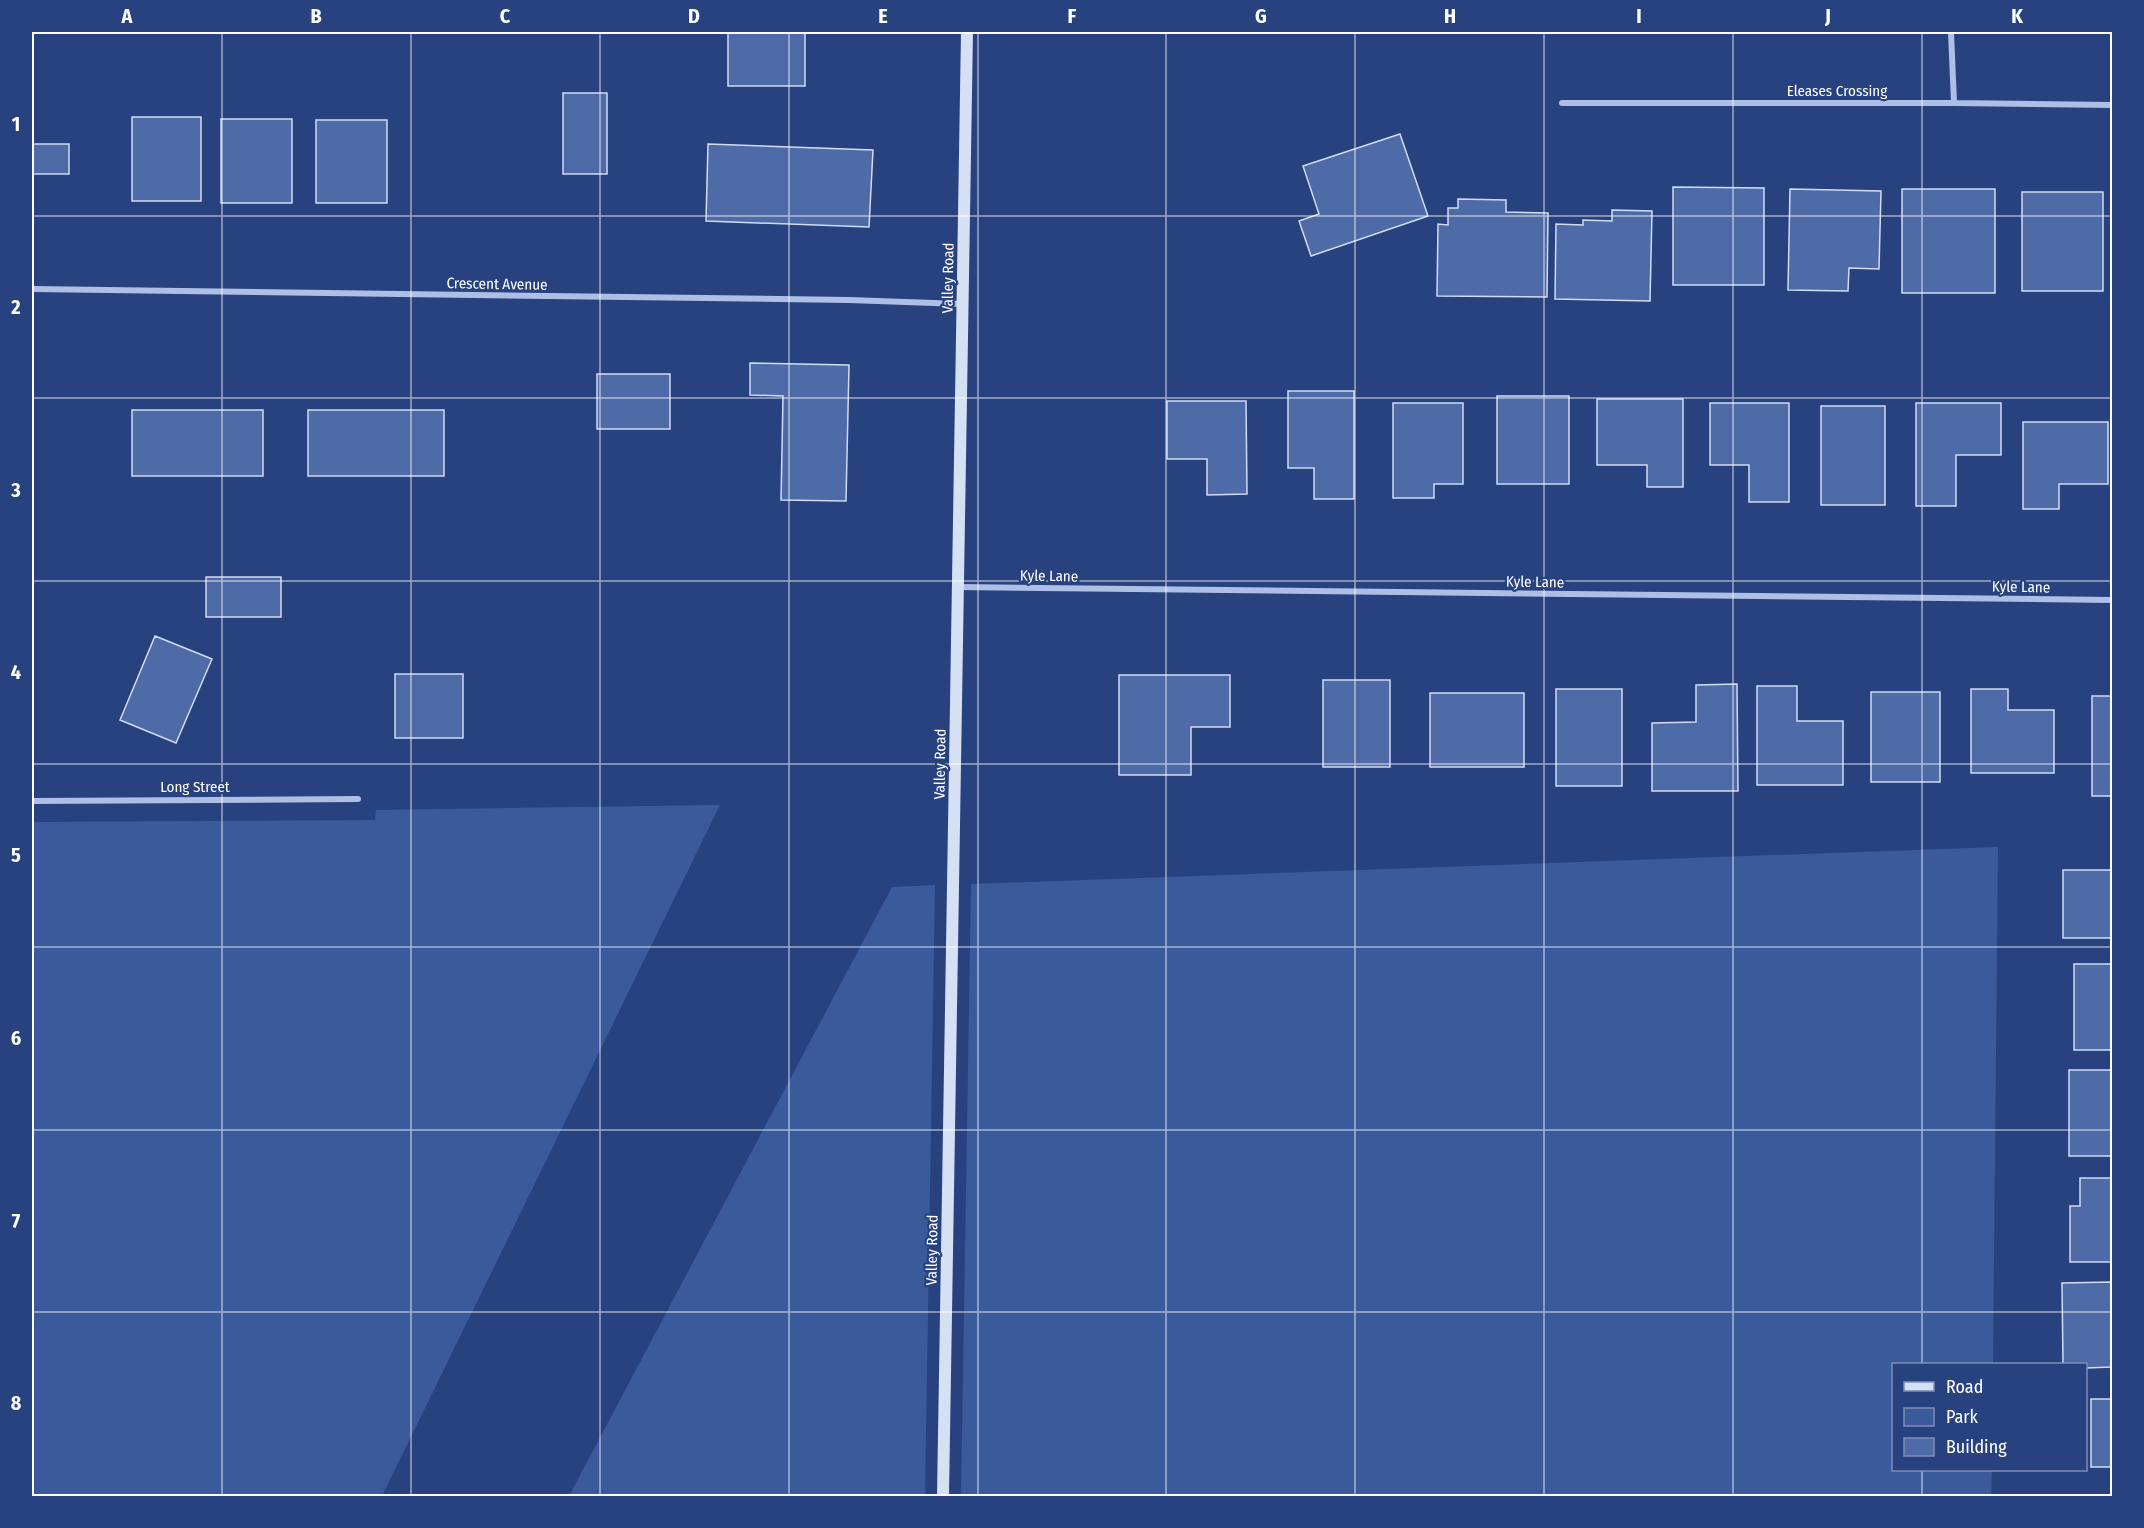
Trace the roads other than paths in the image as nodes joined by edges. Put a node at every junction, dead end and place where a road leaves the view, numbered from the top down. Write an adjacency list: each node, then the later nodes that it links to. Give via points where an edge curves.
1 (967, 32): 7 (street, Valley Road)
2 (1951, 32): 4 (street)
3 (1562, 102): 4 (street, Eleases Crossing)
4 (1954, 102): 5 (street, Eleases Crossing)
5 (2112, 105)
6 (32, 289): 7 (street, Crescent Avenue)
7 (962, 304): 8 (street, Valley Road)
8 (957, 587): 9 (street, Kyle Lane); 12 (street, Valley Road)
9 (2112, 600)
10 (358, 799): 11 (street, Long Street)
11 (32, 801)
12 (943, 1497)

